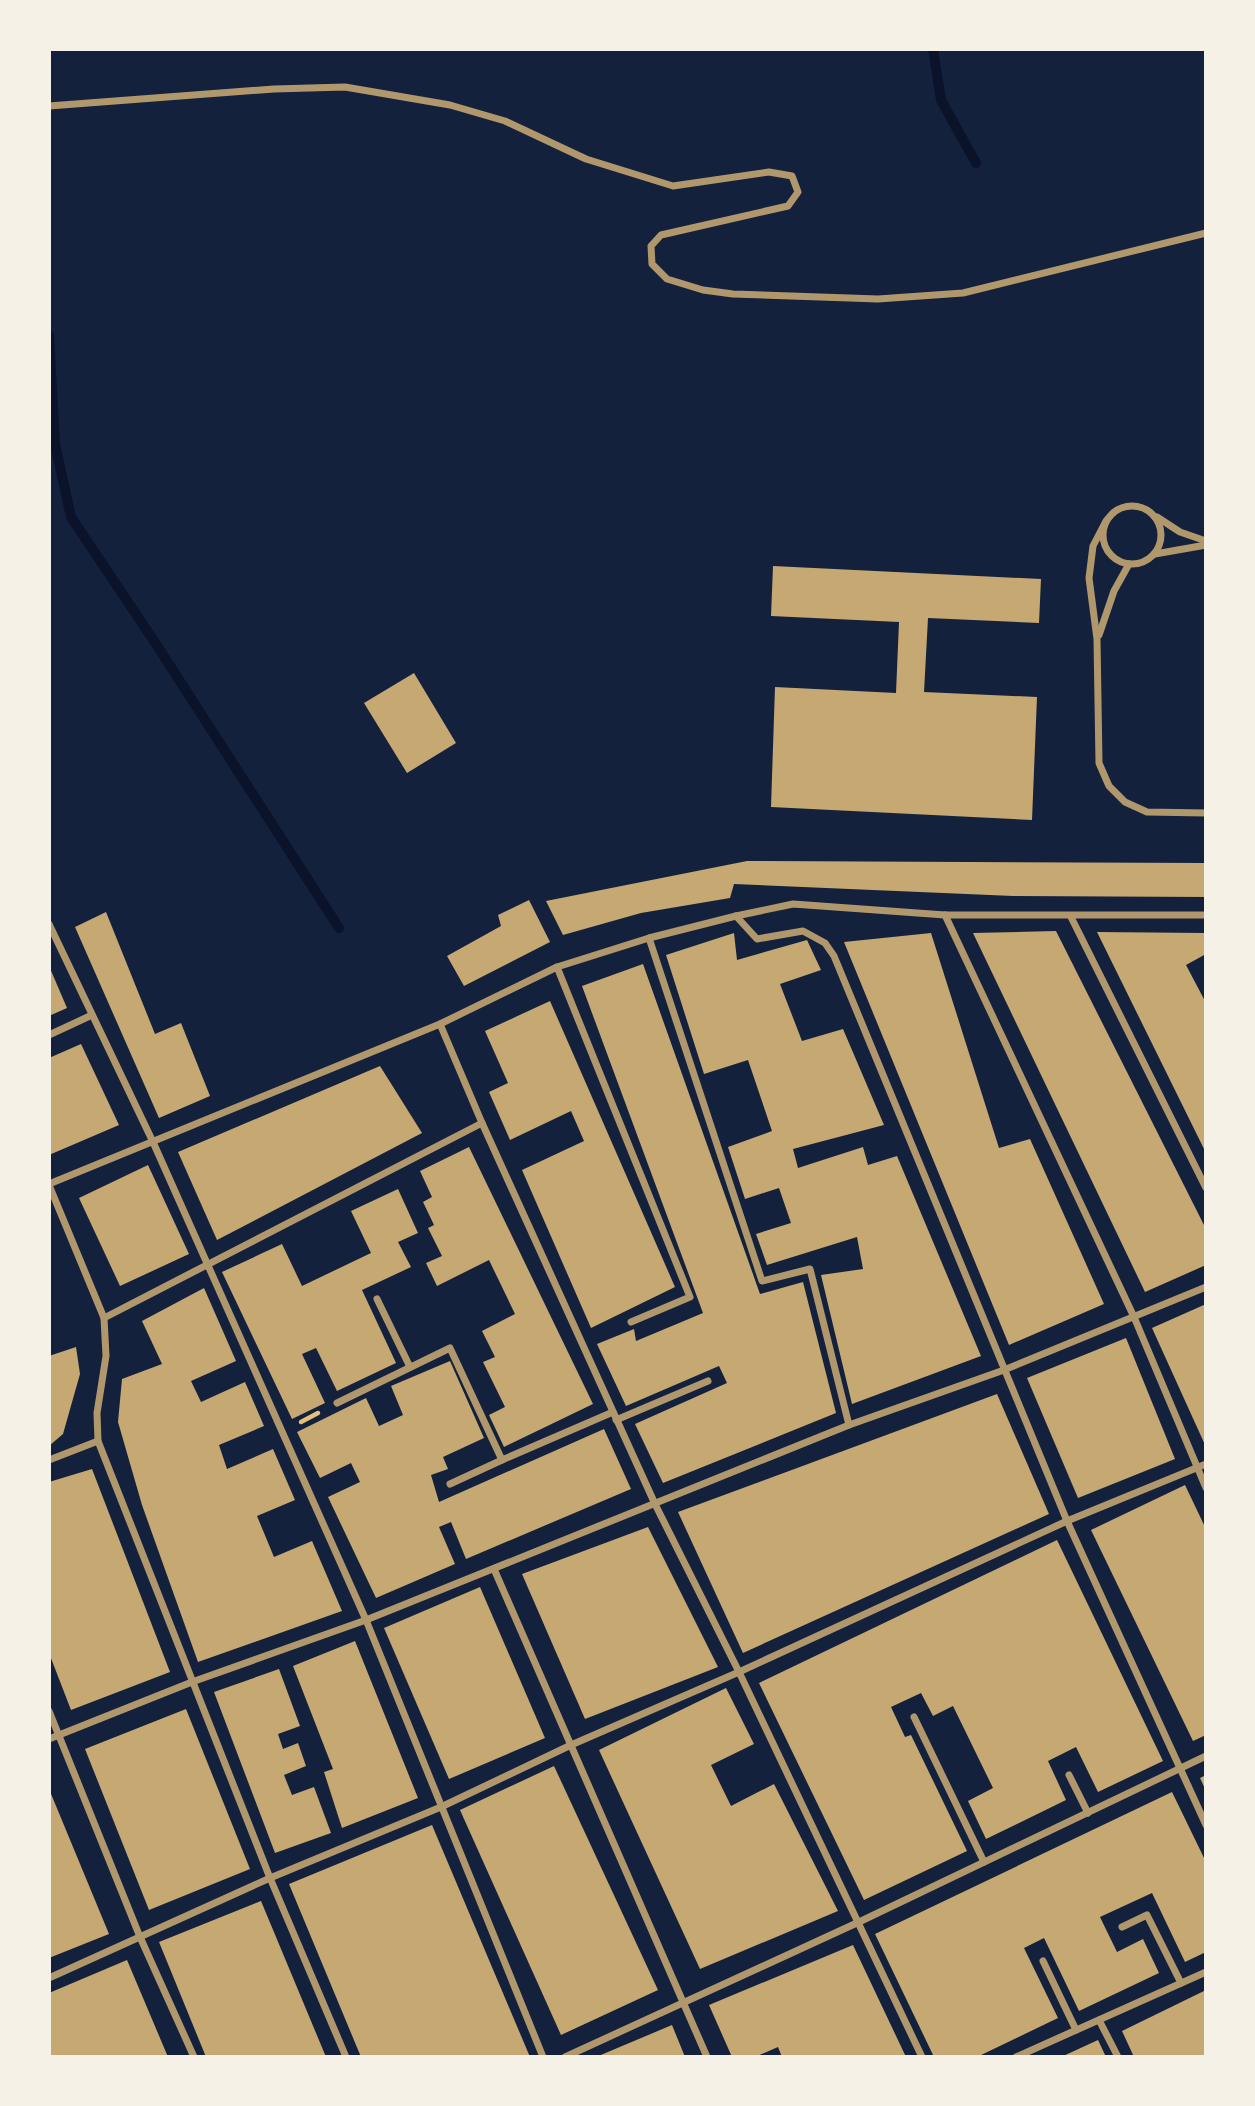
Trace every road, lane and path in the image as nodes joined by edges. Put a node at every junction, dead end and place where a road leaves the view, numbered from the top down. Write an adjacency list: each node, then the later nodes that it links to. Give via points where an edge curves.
1 (49, 106): 2 (street, via 345,87 450,105 505,121 586,159 673,186 769,172 792,176 798,192 788,206 661,234 650,246 652,264 667,279 733,294 878,299 963,293)
2 (1206, 233)
3 (1154, 515): 4 (street, via 1129,505); 5 (street); 6 (street, via 1161,530)
4 (1106, 521): 7 (street, via 1107,548); 8 (street, via 1093,546 1089,578)
5 (1206, 543): 6 (street)
6 (1155, 554): 7 (street)
7 (1129, 564): 8 (street)
8 (1097, 639): 9 (street, via 1099,763 1109,786 1125,803 1147,812)
9 (1206, 813)
10 (945, 915): 12 (street, via 793,904); 13 (street); 27 (street)
11 (1206, 915): 13 (street)
12 (736, 916): 15 (street); 31 (street, via 757,939 803,930 825,943 834,956)
13 (1071, 917): 23 (street)
14 (49, 924): 17 (street)
15 (649, 938): 16 (street); 35 (street, via 762,1280 810,1269)
16 (556, 967): 18 (street); 29 (street, via 690,1297)
17 (92, 1015): 19 (street); 21 (street)
18 (440, 1024): 20 (street); 21 (street)
19 (49, 1035)
20 (482, 1123): 24 (street); 34 (street)
21 (153, 1142): 22 (street); 24 (street)
22 (49, 1185): 28 (street)
23 (1206, 1188)
24 (207, 1265): 28 (street); 36 (street)
25 (1206, 1287): 27 (street)
26 (377, 1298): 30 (street)
27 (1134, 1317): 31 (street); 41 (street)
28 (104, 1318): 37 (street, via 106,1356 97,1413)
29 (631, 1322)
30 (410, 1367): 33 (street); 39 (street, via 450,1348)
31 (1004, 1370): 35 (street); 45 (street)
32 (708, 1381): 34 (street)
33 (337, 1403): 36 (path)
34 (614, 1416): 39 (street); 44 (street)
35 (849, 1425): 44 (street)
36 (282, 1432): 47 (street)
37 (98, 1441): 38 (street); 49 (street)
38 (49, 1460)
39 (502, 1460): 42 (street)
40 (1206, 1464): 41 (street)
41 (1196, 1468): 43 (street); 45 (street)
42 (450, 1484)
43 (1206, 1488)
44 (655, 1504): 46 (street); 48 (street)
45 (1067, 1521): 48 (street); 56 (street)
46 (494, 1569): 47 (street); 54 (street)
47 (366, 1620): 49 (street); 58 (street)
48 (739, 1672): 54 (street); 63 (street)
49 (192, 1682): 52 (street); 62 (street)
50 (49, 1711): 52 (street)
51 (914, 1717): 61 (street)
52 (59, 1735): 53 (street); 65 (street)
53 (49, 1739)
54 (571, 1745): 58 (street); 70 (street)
55 (1206, 1756): 56 (street)
56 (1182, 1768): 59 (street); 60 (street)
57 (1069, 1775): 59 (street)
58 (441, 1807): 62 (street); 75 (street)
59 (1088, 1813): 61 (street)
60 (1206, 1825)
61 (984, 1862): 63 (street)
62 (270, 1878): 65 (street); 74 (street)
63 (859, 1922): 70 (street); 78 (street)
64 (1122, 1927): 69 (street, via 1147,1915)
65 (141, 1937): 68 (street); 73 (street)
66 (1043, 1961): 72 (street)
67 (1206, 1972): 69 (street)
68 (49, 1978)
69 (1181, 1983): 71 (street)
70 (683, 2003): 76 (street); 77 (street)
71 (1099, 2020): 72 (street); 80 (street)
72 (1076, 2030): 79 (street)
73 (194, 2057)
74 (346, 2057)
75 (543, 2057)
76 (565, 2057)
77 (706, 2057)
78 (922, 2057)
79 (1016, 2057)
80 (1118, 2057)

